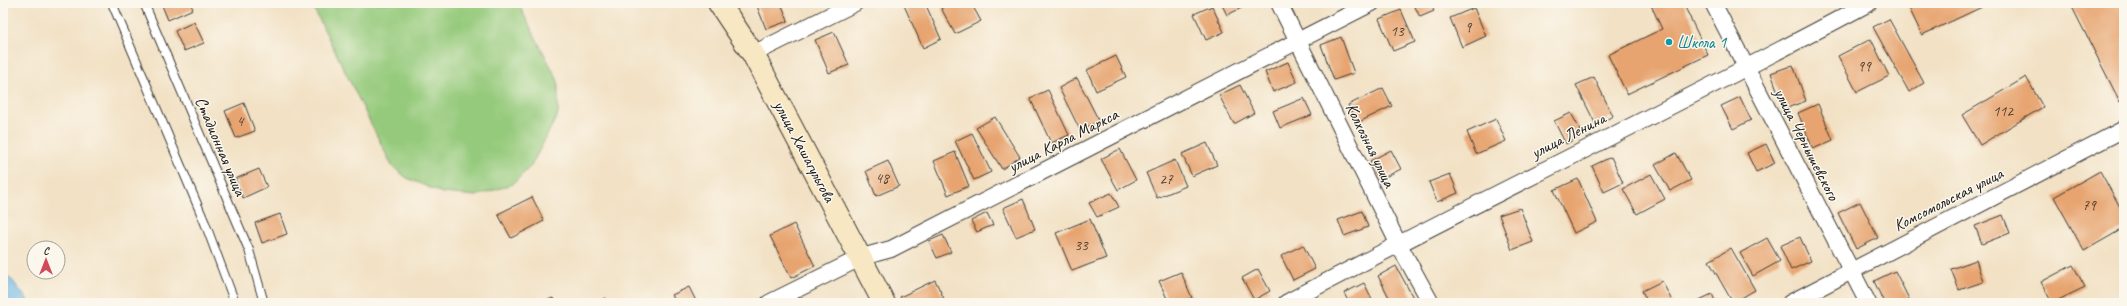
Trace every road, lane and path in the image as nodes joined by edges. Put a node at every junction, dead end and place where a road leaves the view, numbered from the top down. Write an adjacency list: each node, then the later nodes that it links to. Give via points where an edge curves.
1 (112, 3): 16 (lane, via 205,223)
2 (144, 3): 17 (lane, Стадионная улица, via 249,250)
3 (719, 3): 10 (main road, улица Хашагульгова)
4 (855, 3): 10 (street)
5 (1279, 3): 9 (street, Колхозная улица)
6 (1372, 3): 9 (street, улица Карла Маркса)
7 (1713, 3): 11 (street, улица Чернышевского)
8 (1869, 3): 11 (street, улица Ленина)
9 (1298, 40): 13 (street, Колхозная улица); 14 (street, улица Карла Маркса, via 891,249)
10 (754, 54): 14 (main road, улица Хашагульгова)
11 (1747, 69): 13 (street, улица Ленина); 15 (street, улица Чернышевского)
12 (2124, 129): 15 (street, Комсомольская улица)
13 (1398, 243): 20 (street, улица Ленина); 21 (street, Колхозная улица)
14 (862, 257): 18 (street, улица Карла Маркса); 19 (main road, улица Хашагульгова)
15 (1851, 271): 22 (street, Комсомольская улица); 23 (street, улица Чернышевского)
16 (235, 303)
17 (264, 303)
18 (769, 303)
19 (884, 303)
20 (1286, 303)
21 (1431, 303)
22 (1790, 303)
23 (1868, 303)

